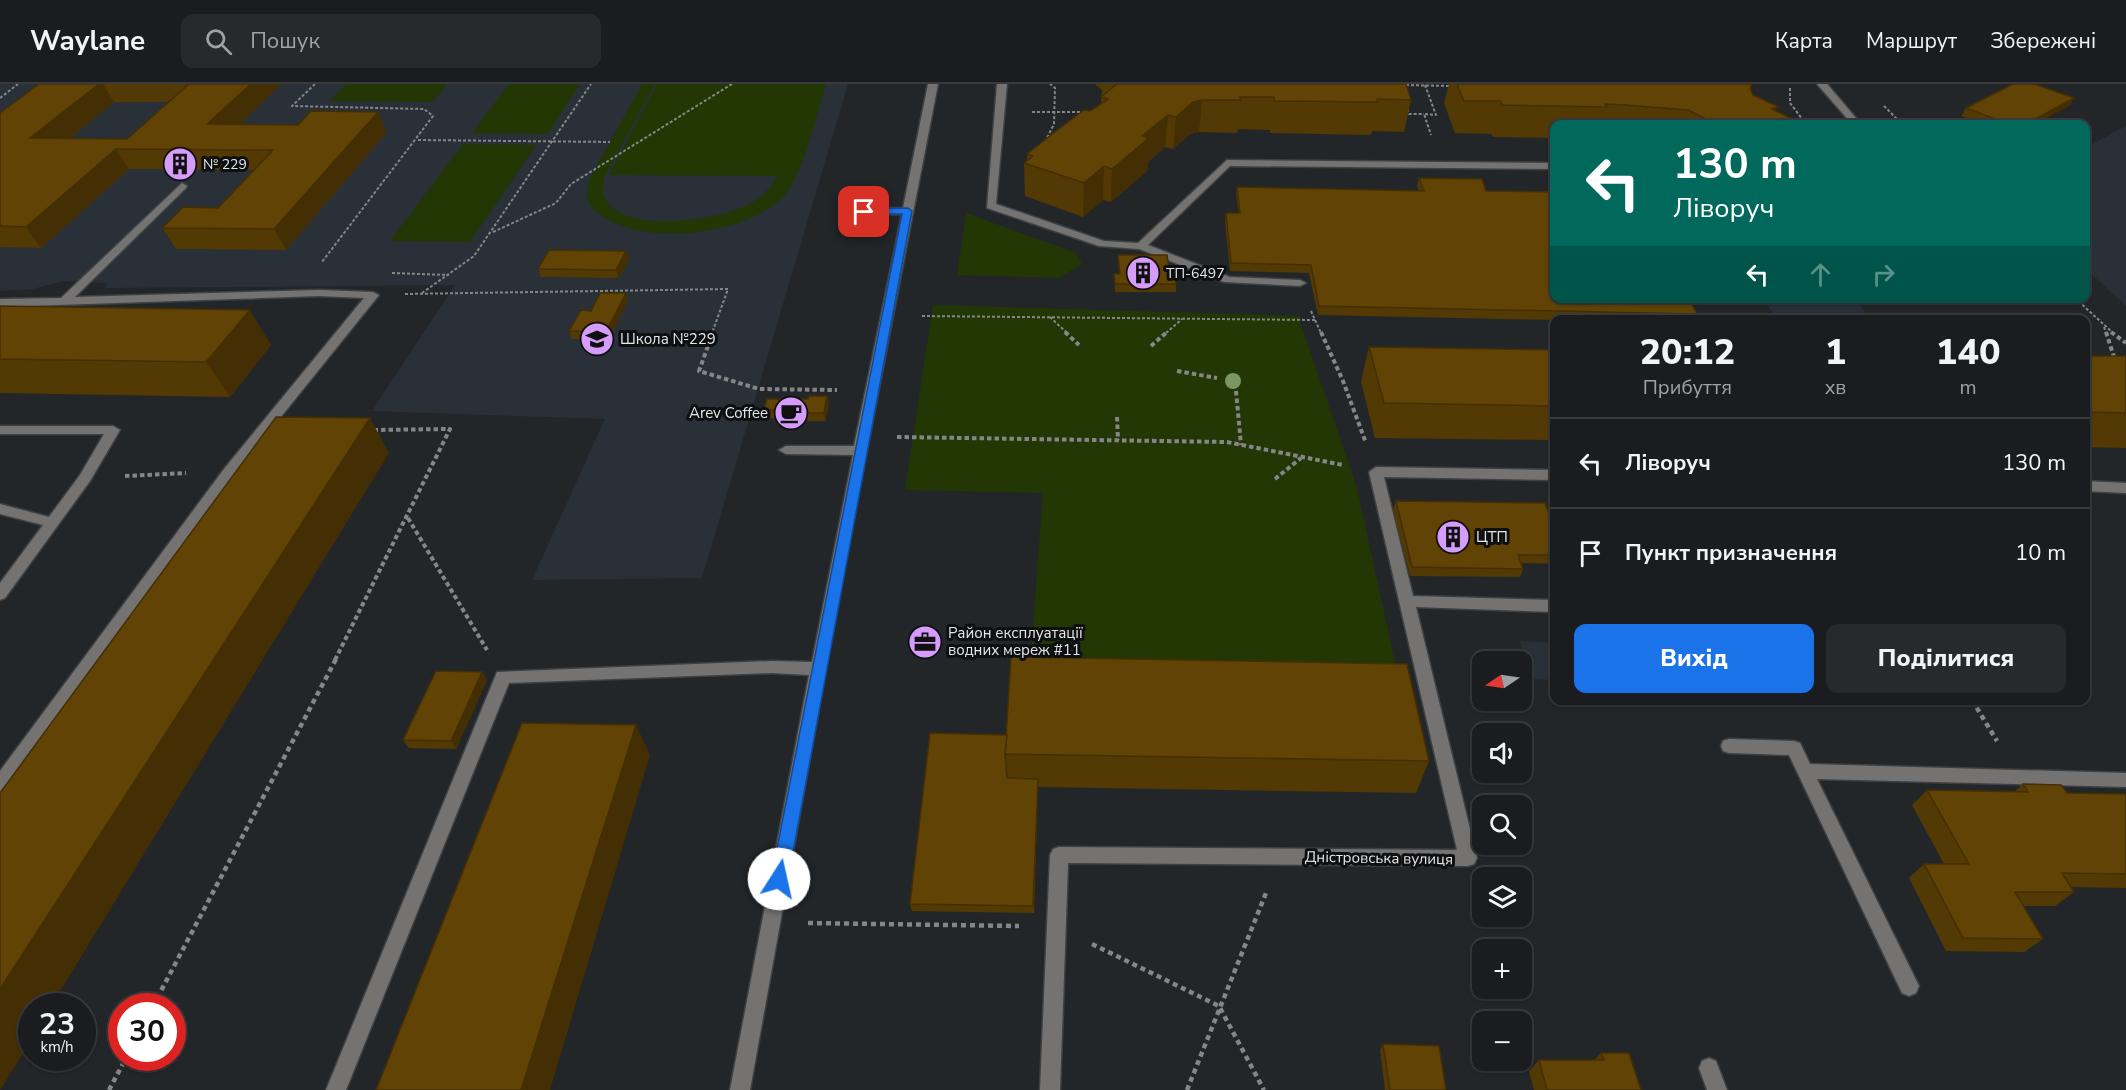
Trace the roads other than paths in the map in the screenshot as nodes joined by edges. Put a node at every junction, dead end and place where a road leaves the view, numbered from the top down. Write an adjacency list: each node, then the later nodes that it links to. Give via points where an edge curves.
1 (933, 84): 7 (street)
2 (1002, 84): 9 (street, via 991,206 1103,244)
3 (1822, 84): 4 (street)
4 (1854, 120)
5 (1550, 166): 9 (street, via 1227,163)
6 (182, 186): 11 (street)
7 (908, 211): 8 (street); 14 (street)
8 (847, 212)
9 (1142, 246): 10 (street, via 1228,280)
10 (1300, 283)
11 (66, 299): 12 (street); 28 (street, via 373,295 229,472)
12 (0, 303)
13 (0, 430): 20 (street, via 113,430)
14 (862, 444): 15 (street); 24 (street)
15 (786, 450)
16 (1550, 475): 22 (street, Дністровська вулиця, via 1376,472)
17 (2090, 486): 18 (street)
18 (2126, 488)
19 (0, 509): 20 (street)
20 (52, 523): 21 (street)
21 (0, 594)
22 (1407, 601): 23 (street); 33 (street, Дністровська вулиця, via 1468,858 1059,855)
23 (1550, 606)
24 (818, 669): 31 (street, via 772,667 503,677); 32 (street)
25 (1729, 746): 26 (street, via 1794,748)
26 (1806, 771): 27 (street); 29 (street)
27 (2126, 780)
28 (0, 785)
29 (1910, 986)
30 (1709, 1068): 34 (street)
31 (336, 1090)
32 (740, 1090)
33 (1050, 1090)
34 (1717, 1090)

